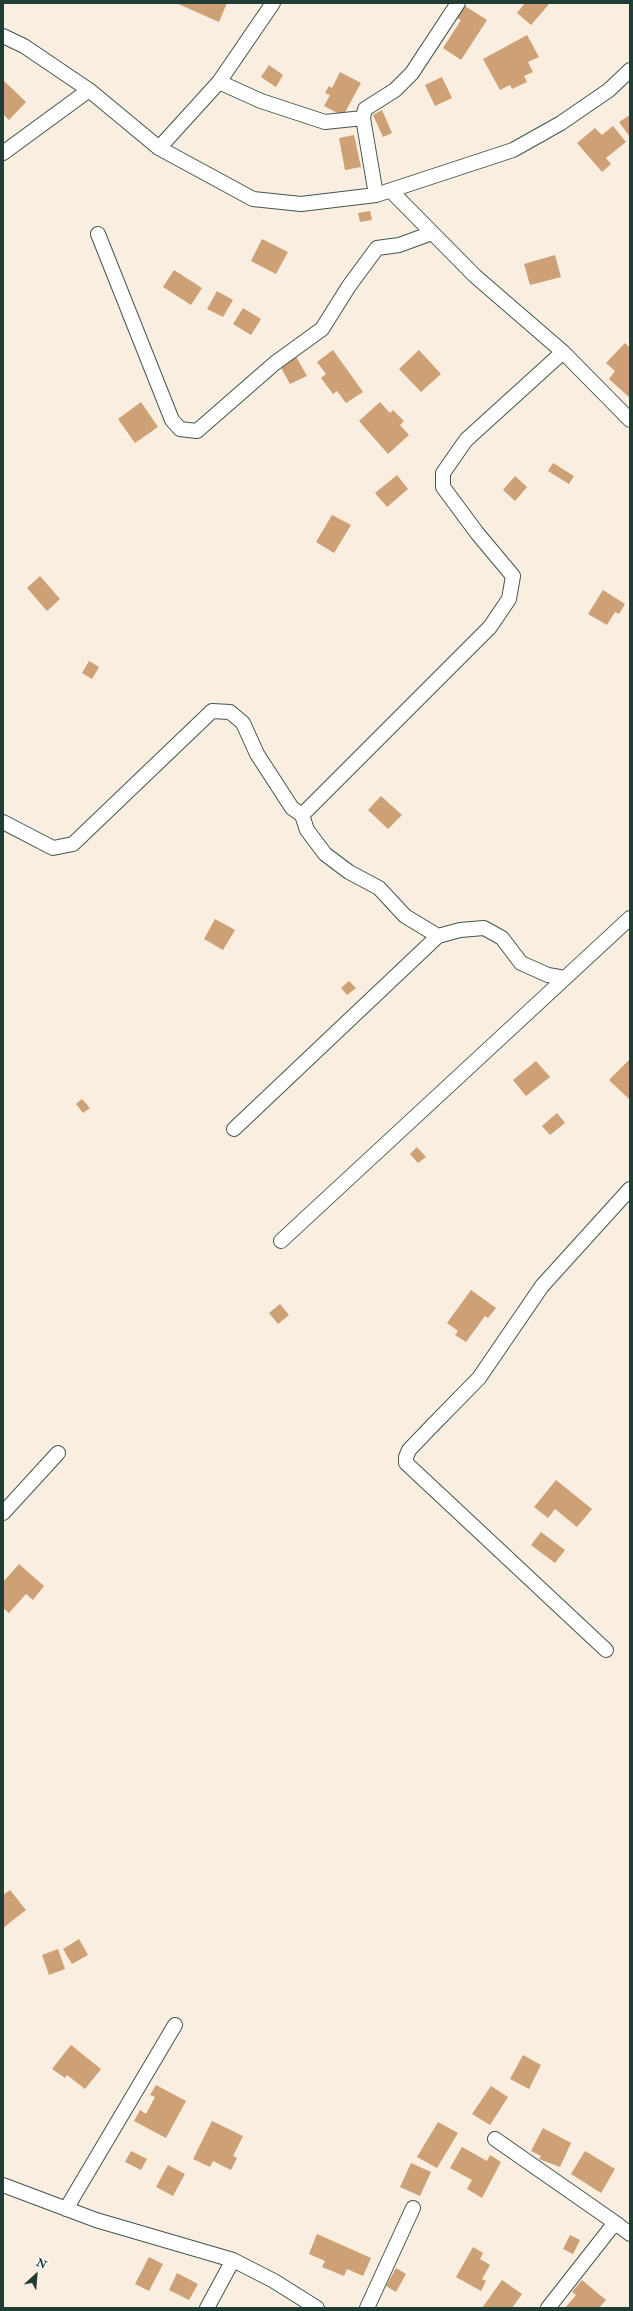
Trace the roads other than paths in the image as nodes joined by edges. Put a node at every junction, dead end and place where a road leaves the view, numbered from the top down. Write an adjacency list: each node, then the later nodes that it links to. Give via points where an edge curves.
1 (273, 3): 5 (street)
2 (458, 3): 7 (street, via 412,73 395,90 365,110)
3 (3, 36): 6 (street, via 24,46)
4 (630, 70): 10 (street, via 609,90 561,123 513,150)
5 (219, 82): 7 (street, via 261,101 326,122); 8 (street)
6 (89, 90): 8 (street); 9 (street)
7 (363, 118): 11 (street)
8 (159, 148): 11 (street, via 253,200 301,204)
9 (3, 153)
10 (391, 191): 11 (street); 12 (street)
11 (376, 195)
12 (432, 233): 13 (street, via 399,245 377,248 322,329 275,363 198,431 180,430 172,420); 14 (street, via 474,276)
13 (98, 234)
14 (563, 352): 15 (street); 16 (street, via 466,440 443,473 443,487 477,534 513,576 509,599 490,626)
15 (630, 420)
16 (302, 815): 17 (street, via 292,808 257,754 243,723 230,712 212,711 73,844 53,848); 19 (street, via 307,830 325,854 349,872 379,888 405,916)
17 (3, 822)
18 (630, 918): 20 (street)
19 (438, 936): 20 (street, via 460,930 484,928 502,938 521,963 548,975); 21 (street)
20 (565, 978): 24 (street)
21 (234, 1129)
22 (630, 1189): 23 (street)
23 (626, 1204): 27 (street, via 542,1286 479,1378 418,1441 406,1457 406,1463)
24 (281, 1241)
25 (58, 1453): 26 (street)
26 (3, 1512)
27 (606, 1650)
28 (175, 2025): 32 (street)
29 (495, 2139): 33 (street)
30 (3, 2185): 32 (street)
31 (412, 2208): 38 (street)
32 (66, 2209): 35 (street)
33 (617, 2224): 34 (street); 39 (street, via 606,2234)
34 (630, 2234)
35 (233, 2260): 36 (street); 37 (street, via 274,2281)
36 (207, 2308)
37 (317, 2308)
38 (367, 2308)
39 (548, 2308)

